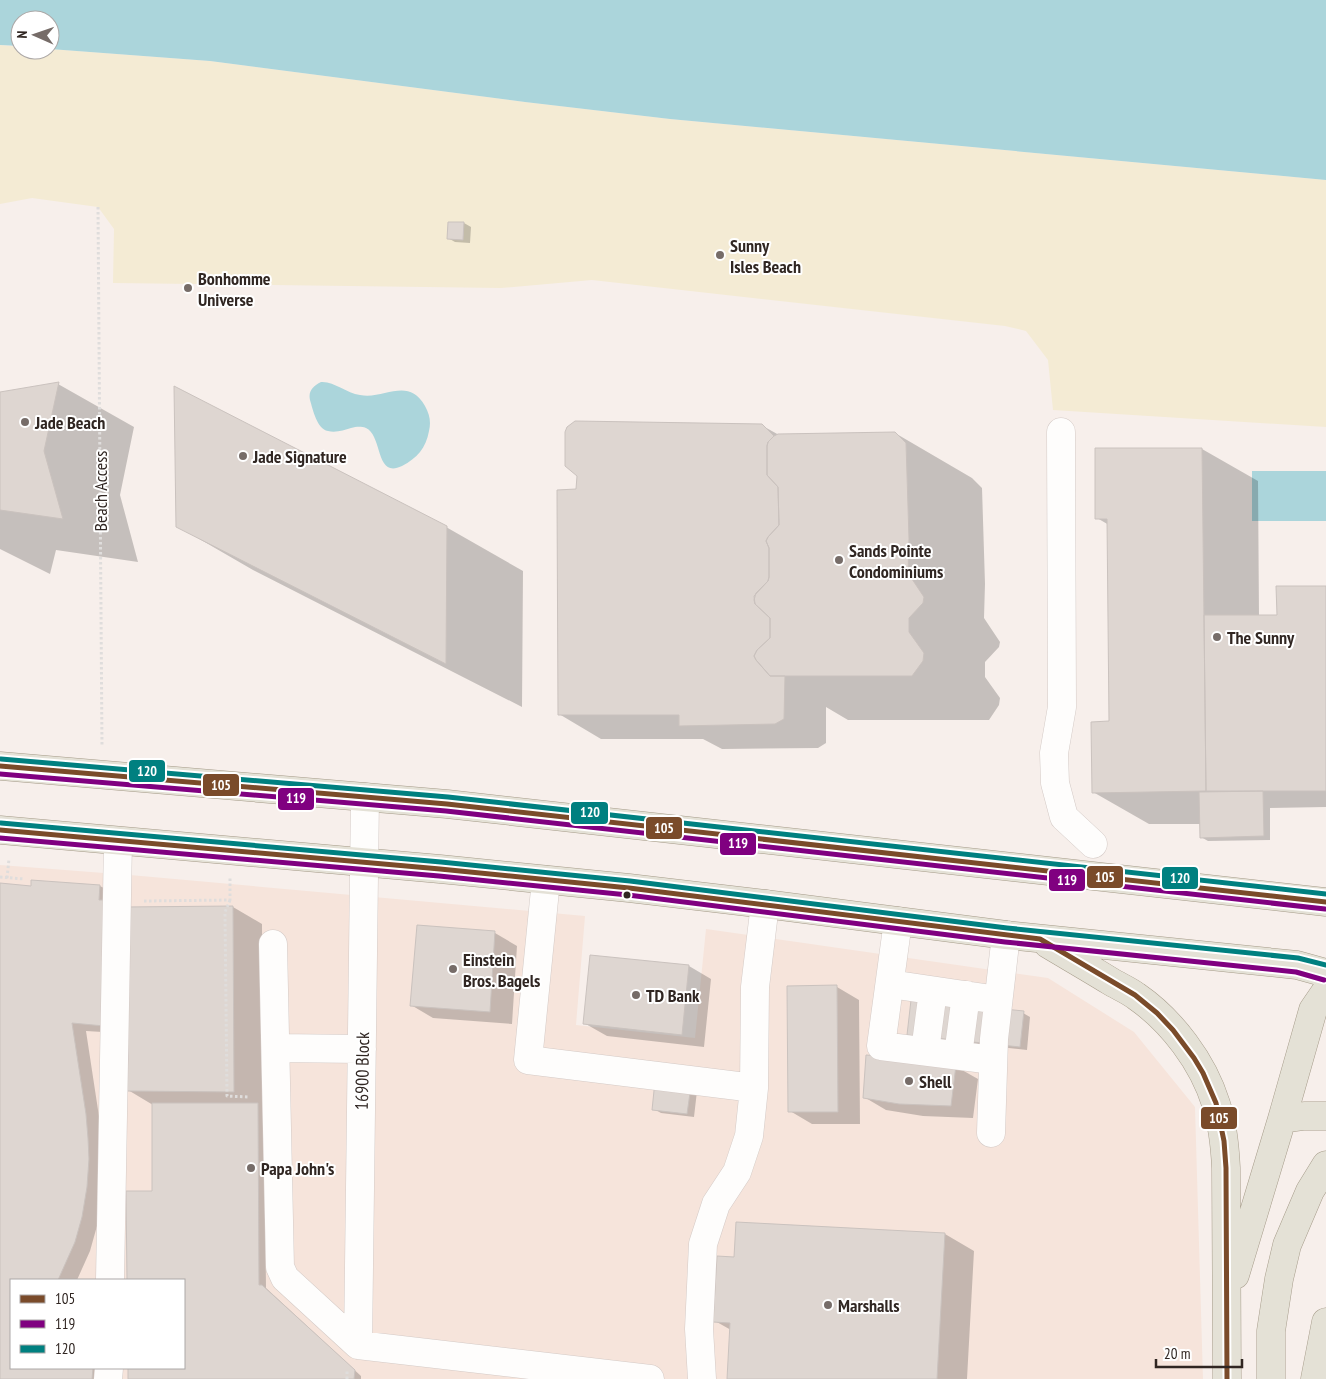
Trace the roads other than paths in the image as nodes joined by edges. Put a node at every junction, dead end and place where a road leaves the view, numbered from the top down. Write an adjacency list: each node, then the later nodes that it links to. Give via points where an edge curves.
1 (1061, 432): 6 (lane, via 1062,707 1054,753 1055,783 1064,817)
2 (0, 766): 3 (main road)
3 (365, 797): 7 (lane, 16900 Block); 9 (main road)
4 (0, 830): 5 (main road)
5 (118, 841): 7 (main road); 31 (lane)
6 (1093, 844)
7 (364, 862): 8 (main road); 22 (lane, 16900 Block)
8 (546, 880): 10 (main road); 26 (lane, via 528,1060)
9 (1326, 902)
10 (765, 904): 11 (main road); 26 (lane, via 755,987)
11 (898, 921): 12 (main road); 16 (lane)
12 (1006, 935): 13 (main road); 20 (lane)
13 (1040, 939): 15 (main road, via 1297,966); 32 (main road, via 1135,995 1157,1013 1203,1073 1216,1103 1224,1141)
14 (273, 944): 21 (lane)
15 (1326, 973)
16 (890, 984): 17 (lane); 23 (lane, via 881,1046)
17 (933, 990): 19 (lane); 23 (lane)
18 (1326, 991): 28 (main road, via 1313,1010)
19 (966, 995): 20 (lane); 24 (lane)
20 (998, 1000): 25 (lane)
21 (276, 1048): 22 (lane); 34 (lane, via 280,1267 285,1278)
22 (362, 1049): 34 (lane, 16900 Block)
23 (925, 1051): 24 (lane)
24 (958, 1055): 25 (lane)
25 (994, 1060): 29 (lane)
26 (754, 1088): 36 (lane, via 749,1136 738,1172 716,1204 703,1244 699,1329)
27 (1326, 1116): 28 (main road)
28 (1282, 1120): 32 (main road)
29 (991, 1133)
30 (1326, 1165): 38 (main road, via 1307,1198 1287,1245 1271,1331)
31 (110, 1279)
32 (1227, 1302): 37 (main road)
33 (1326, 1322): 39 (main road)
34 (358, 1345): 35 (lane)
35 (650, 1379)
36 (702, 1379)
37 (1227, 1379)
38 (1271, 1379)
39 (1315, 1379)

